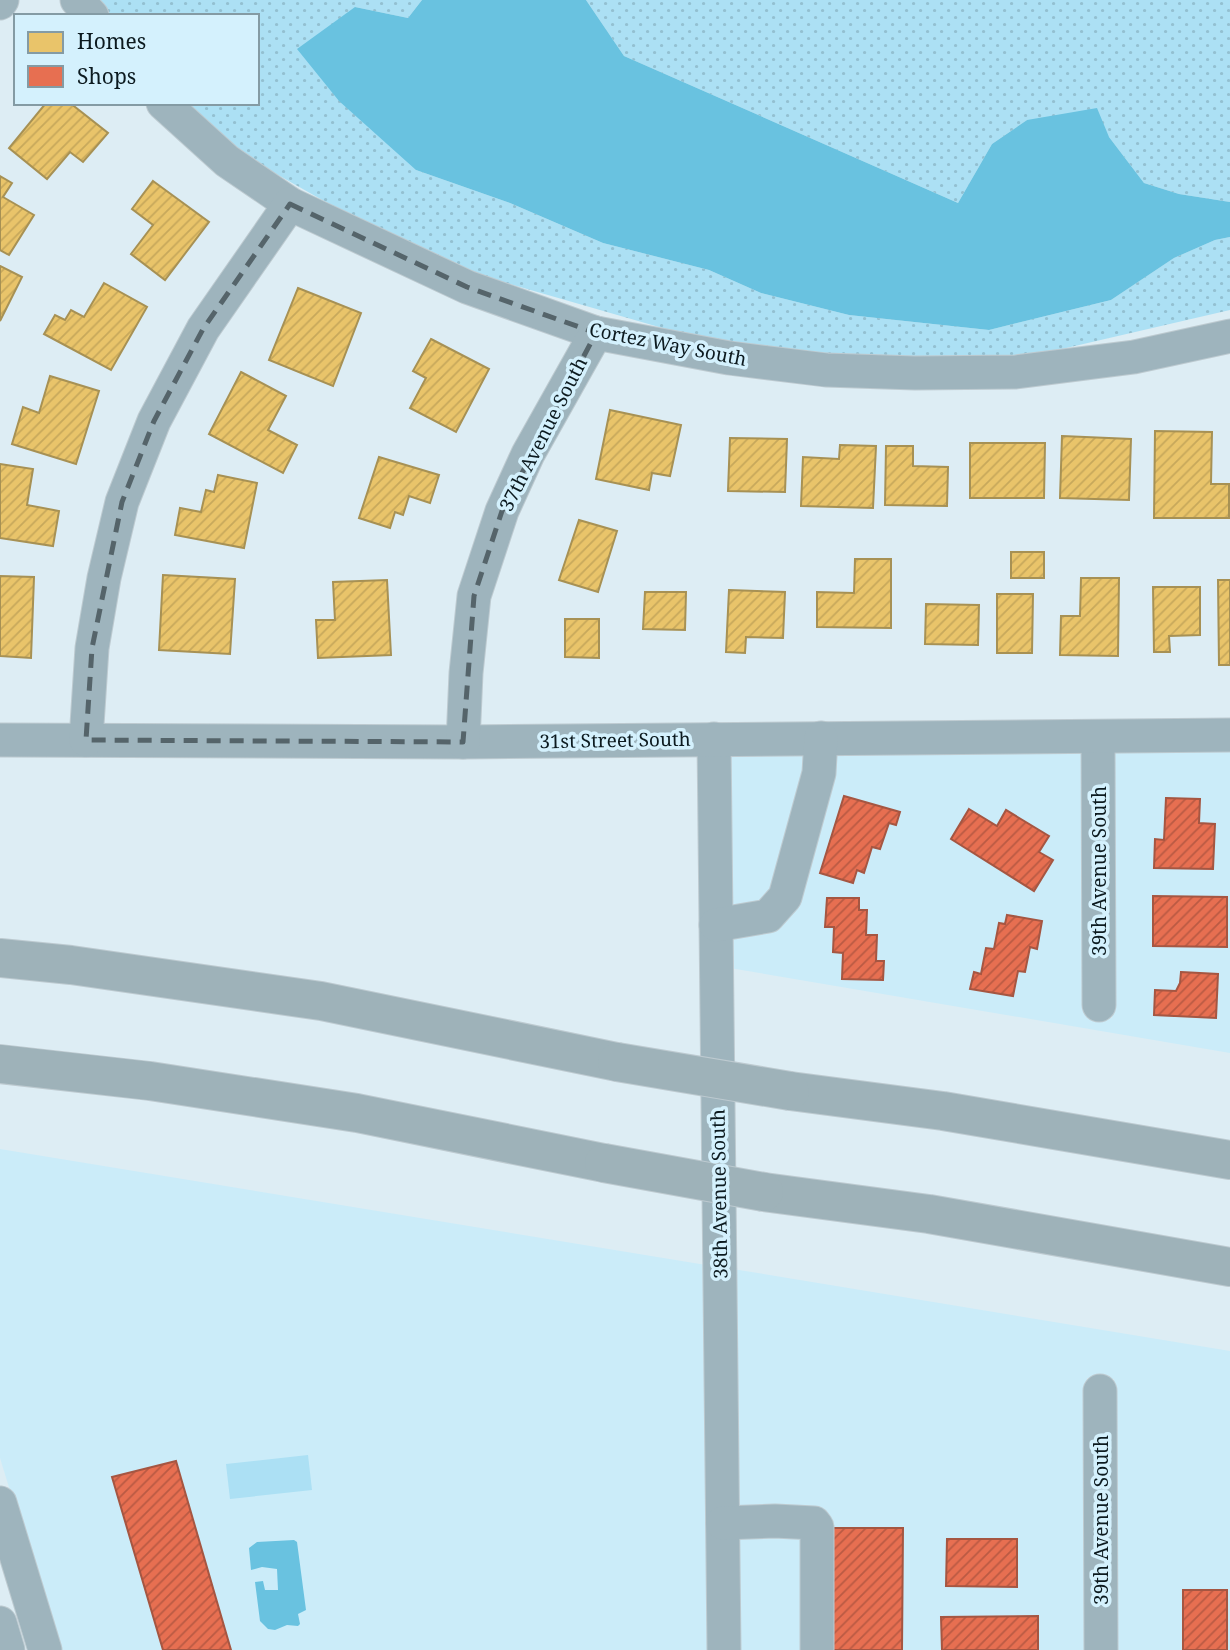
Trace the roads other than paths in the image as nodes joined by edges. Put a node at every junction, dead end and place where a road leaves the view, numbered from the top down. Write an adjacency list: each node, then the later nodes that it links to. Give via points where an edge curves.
1 (77, 0): 2 (street)
2 (90, 14)
3 (165, 105): 4 (street, Cortez Way South, via 227,161)
4 (290, 204): 5 (street, Cortez Way South, via 467,287); 12 (street, via 203,329 154,422 122,502 92,648)
5 (596, 333): 6 (street, Cortez Way South, via 743,360 826,370 915,373 1016,372); 13 (street, 37th Avenue South, via 502,510 474,596)
6 (1228, 341)
7 (1230, 735): 8 (street, 31st Street South)
8 (1098, 737): 9 (street, 31st Street South); 16 (street, 39th Avenue South)
9 (821, 738): 10 (street, 31st Street South); 14 (street, via 819,773 785,897 768,916)
10 (714, 739): 13 (street, 31st Street South); 14 (street, 38th Avenue South)
11 (0, 740): 12 (street, 31st Street South)
12 (86, 740): 13 (street, 31st Street South)
13 (463, 742)
14 (716, 925): 22 (street, 38th Avenue South)
15 (0, 958): 18 (highway, bridge, via 321,1001 617,1062)
16 (1099, 1005)
17 (0, 1064): 19 (highway, bridge, via 150,1081 357,1114 764,1192 929,1214)
18 (1230, 1160)
19 (1230, 1267)
20 (1100, 1391): 28 (street, 39th Avenue South)
21 (0, 1503): 24 (street)
22 (723, 1523): 26 (street, 38th Avenue South); 27 (street, via 775,1521 814,1523 817,1527)
23 (0, 1623): 25 (street)
24 (40, 1648)
25 (8, 1650)
26 (724, 1650)
27 (817, 1650)
28 (1101, 1650)

